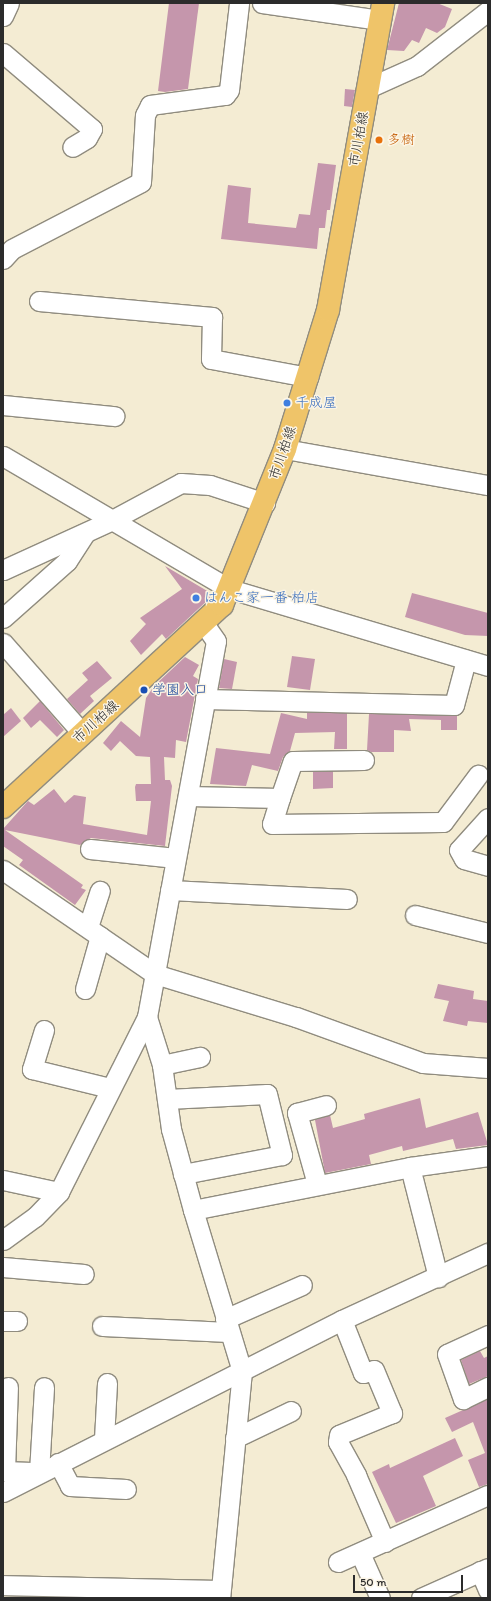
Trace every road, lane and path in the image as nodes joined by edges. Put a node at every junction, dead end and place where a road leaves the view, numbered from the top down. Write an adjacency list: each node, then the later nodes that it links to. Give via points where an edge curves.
1 (8, 3): 6 (street)
2 (239, 3): 10 (street, via 229,90 225,95 218,99 150,105 145,115 141,182)
3 (262, 3): 4 (street)
4 (381, 11): 8 (main road, 市川柏線)
5 (488, 11): 8 (street, via 417,66)
6 (3, 16)
7 (3, 53): 9 (street, via 92,129 87,138)
8 (368, 88): 12 (main road, 市川柏線, via 328,310)
9 (72, 147)
10 (6, 248)
11 (39, 301): 12 (street, via 212,317 211,359)
12 (308, 377): 15 (main road, 市川柏線)
13 (3, 405): 14 (street)
14 (114, 416)
15 (285, 449): 17 (street); 18 (main road, 市川柏線)
16 (3, 456): 19 (street)
17 (488, 485)
18 (265, 503): 19 (street, via 210,485 181,483); 22 (main road, 市川柏線)
19 (112, 520): 20 (street); 22 (street)
20 (85, 533): 21 (street); 23 (street, via 67,562)
21 (3, 570)
22 (230, 589): 24 (main road, 市川柏線, via 222,605); 26 (street)
23 (3, 618)
24 (204, 624): 28 (street, via 216,641); 29 (main road, 市川柏線)
25 (3, 643): 29 (street)
26 (466, 660): 27 (street); 28 (street, via 454,705)
27 (488, 666)
28 (205, 699): 32 (street)
29 (83, 734): 34 (main road, 市川柏線)
30 (364, 760): 33 (street, via 293,761)
31 (478, 774): 33 (street, via 443,822 272,824)
32 (188, 796): 33 (street); 37 (street)
33 (280, 798)
34 (3, 807)
35 (488, 818): 38 (street, via 459,850 464,859)
36 (90, 849): 37 (street)
37 (176, 858): 40 (street)
38 (488, 866)
39 (3, 870): 44 (street)
40 (170, 890): 42 (street); 46 (street)
41 (100, 891): 44 (street)
42 (347, 899)
43 (415, 915): 45 (street)
44 (94, 931): 46 (street); 47 (street)
45 (488, 932)
46 (155, 974): 48 (street); 52 (street, via 296,1017 423,1063)
47 (85, 989)
48 (147, 1017): 51 (street); 53 (street)
49 (44, 1030): 53 (street, via 32,1070)
50 (200, 1057): 51 (street)
51 (162, 1064): 54 (street)
52 (488, 1068)
53 (110, 1088): 61 (street)
54 (167, 1099): 58 (street); 58 (street, via 267,1094 282,1155)
55 (326, 1105): 60 (street, via 297,1113)
56 (488, 1156): 57 (street)
57 (410, 1167): 60 (street); 67 (street)
58 (183, 1174): 62 (street)
59 (3, 1180): 61 (street)
60 (317, 1184): 62 (street)
61 (59, 1192): 63 (street, via 35,1217)
62 (193, 1210): 70 (street)
63 (3, 1240)
64 (488, 1253): 67 (street)
65 (3, 1267): 66 (street)
66 (84, 1274)
67 (438, 1278): 69 (street)
68 (302, 1285): 70 (street)
69 (342, 1320): 73 (street); 87 (street, via 363,1373 374,1370 392,1412 339,1435 338,1442 356,1475)
70 (227, 1325): 71 (street); 73 (street)
71 (102, 1326)
72 (488, 1335): 77 (street, via 447,1354 463,1399)
73 (242, 1371): 79 (street); 80 (street)
74 (107, 1383): 80 (street)
75 (8, 1387): 82 (street)
76 (44, 1387): 83 (street)
77 (488, 1387)
78 (291, 1411): 79 (street)
79 (235, 1438): 93 (street)
80 (104, 1439): 81 (street)
81 (58, 1463): 83 (street); 84 (street, via 70,1486)
82 (4, 1471): 83 (street)
83 (39, 1472): 85 (street)
84 (126, 1489)
85 (3, 1492)
86 (488, 1494): 87 (street)
87 (385, 1542): 88 (street)
88 (360, 1553): 89 (street); 94 (street)
89 (338, 1562)
90 (484, 1570): 92 (street); 95 (street)
91 (3, 1585): 93 (street)
92 (488, 1590)
93 (220, 1594)
94 (380, 1598)
95 (421, 1598)

